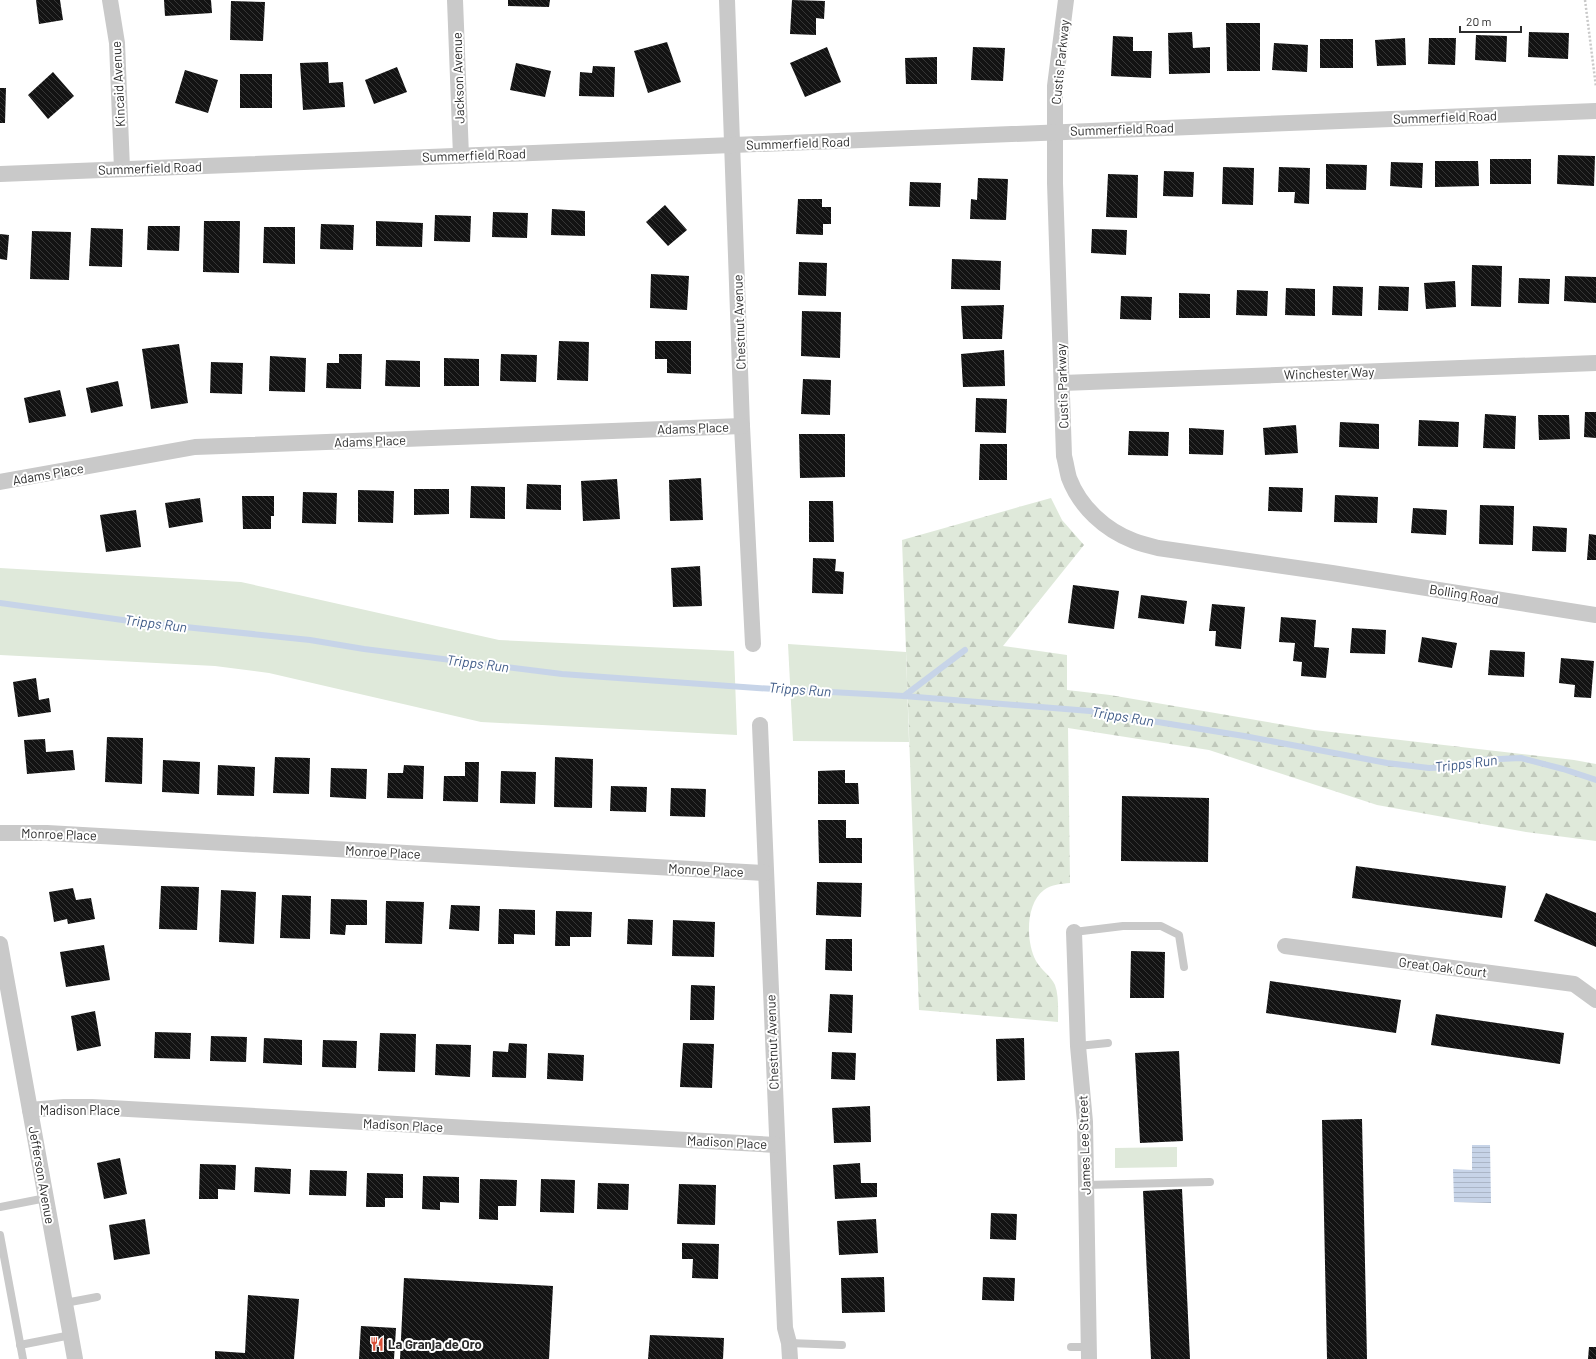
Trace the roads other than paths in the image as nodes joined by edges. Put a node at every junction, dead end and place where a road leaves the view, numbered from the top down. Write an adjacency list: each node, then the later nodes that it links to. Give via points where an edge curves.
1 (110, 0): 9 (street, Kincaid Avenue, via 117,43)
2 (455, 0): 8 (street, Jackson Avenue)
3 (727, 0): 7 (street, Chestnut Avenue)
4 (1066, 0): 6 (street, Custis Parkway, via 1055,86)
5 (1596, 111): 6 (street, Summerfield Road)
6 (1055, 132): 7 (street, Summerfield Road); 12 (street, Custis Parkway)
7 (733, 145): 8 (street, Summerfield Road); 13 (street, Chestnut Avenue)
8 (461, 156): 9 (street, Summerfield Road)
9 (122, 169): 10 (street, Summerfield Road)
10 (0, 174)
11 (1596, 363): 12 (street, Winchester Way)
12 (1062, 383): 15 (street, Custis Parkway, via 1064,456 1069,478 1079,498 1092,514 1110,529 1134,541 1158,548)
13 (742, 426): 14 (street, Adams Place, via 195,447); 17 (street, Chestnut Avenue)
14 (0, 482)
15 (1332, 573): 16 (street, Bolling Road)
16 (1596, 615)
17 (753, 644)
18 (760, 725): 20 (street, Chestnut Avenue)
19 (0, 833): 20 (street, Monroe Place, via 47,833)
20 (766, 873): 29 (street, Chestnut Avenue)
21 (1074, 932): 24 (lane, via 1123,926 1161,926 1179,935); 27 (street, James Lee Street)
22 (0, 944): 28 (street, Jefferson Avenue)
23 (1285, 946): 25 (street, Great Oak Court, via 1574,984)
24 (1184, 967)
25 (1596, 1000)
26 (1108, 1043): 27 (lane)
27 (1078, 1046): 31 (street, James Lee Street, via 1085,1122)
28 (30, 1110): 29 (street, Madison Place, via 92,1107); 32 (street, Jefferson Avenue)
29 (776, 1145): 41 (street, Chestnut Avenue, via 785,1328)
30 (1210, 1182): 31 (lane)
31 (1086, 1185): 42 (street, James Lee Street)
32 (46, 1198): 33 (lane); 36 (street, Jefferson Avenue)
33 (0, 1207)
34 (0, 1235): 38 (lane)
35 (97, 1296): 36 (lane)
36 (66, 1303): 37 (street, Jefferson Avenue)
37 (71, 1335): 38 (lane); 44 (street, Jefferson Avenue)
38 (20, 1345): 43 (lane)
39 (842, 1345): 41 (lane)
40 (1071, 1347): 42 (lane)
41 (790, 1351)
42 (1089, 1353)
43 (22, 1359)
44 (75, 1359)

